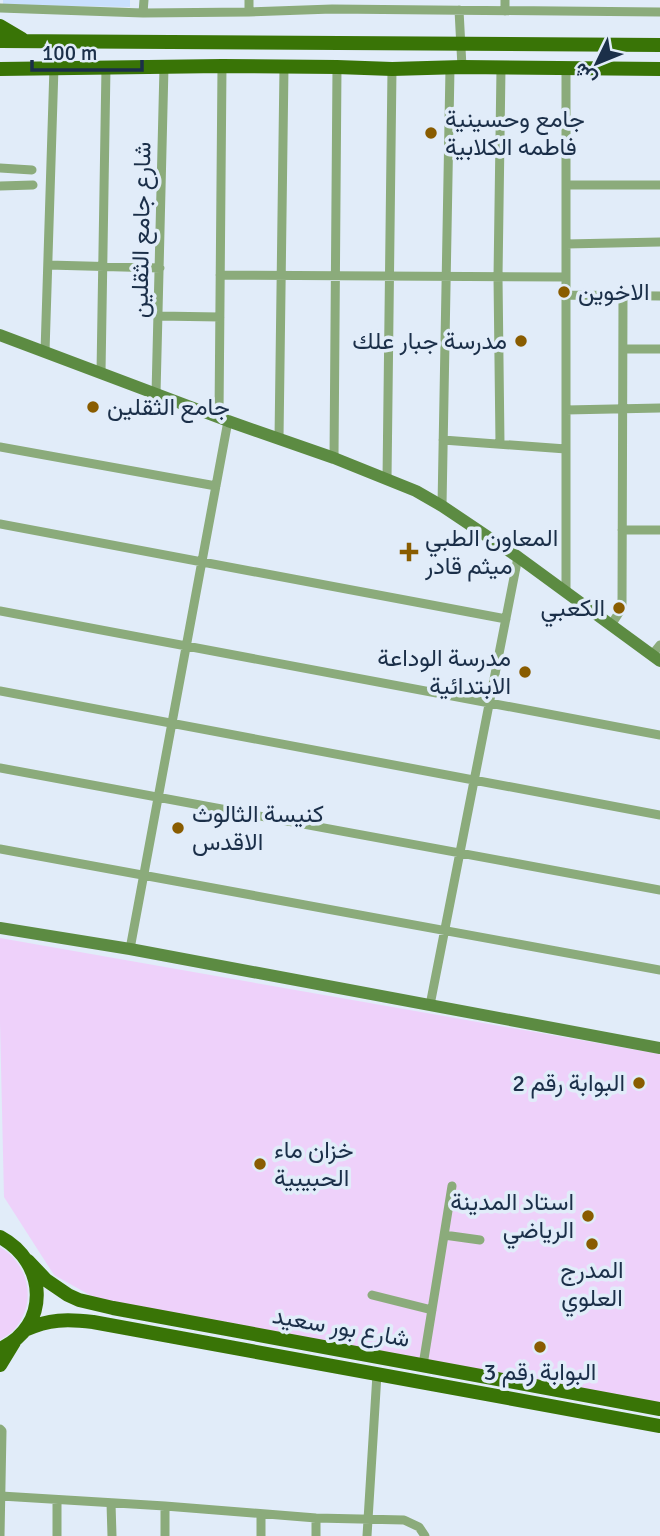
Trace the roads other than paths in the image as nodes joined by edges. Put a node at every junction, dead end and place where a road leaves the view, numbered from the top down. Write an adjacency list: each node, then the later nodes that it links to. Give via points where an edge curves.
1 (144, 0): 12 (street)
2 (249, 0): 10 (street)
3 (505, 0): 9 (street)
4 (631, 0): 13 (street)
5 (332, 4): 6 (street); 10 (street)
6 (447, 5): 8 (street)
7 (0, 8): 12 (street)
8 (459, 10): 9 (street); 17 (street)
9 (505, 11): 13 (street)
10 (249, 12): 12 (street)
11 (660, 12): 13 (street)
12 (144, 13)
13 (631, 13)
14 (0, 26): 16 (main road)
15 (0, 41): 16 (main road)
16 (30, 41): 17 (main road)
17 (461, 44): 18 (main road); 25 (street)
18 (660, 45)
19 (222, 66): 20 (main road); 23 (main road); 44 (street)
20 (284, 66): 24 (main road); 45 (street)
21 (54, 67): 22 (main road); 29 (main road); 41 (street)
22 (106, 67): 23 (main road); 42 (street)
23 (164, 67): 43 (street, شارع جامع الثقلين)
24 (337, 67): 30 (main road); 46 (street)
25 (456, 68): 26 (main road); 30 (main road); 48 (street)
26 (501, 68): 27 (main road); 49 (street)
27 (566, 68): 31 (main road); 35 (street)
28 (0, 69): 29 (main road)
29 (19, 69): 32 (main road)
30 (392, 69): 47 (street)
31 (660, 69)
32 (0, 82)
33 (0, 168): 34 (street)
34 (32, 170)
35 (566, 185): 36 (street); 40 (street)
36 (660, 185)
37 (0, 186): 38 (street)
38 (33, 186)
39 (660, 242): 40 (street)
40 (566, 244): 50 (street)
41 (48, 265): 42 (street); 59 (street)
42 (103, 267): 43 (street); 60 (street)
43 (160, 268): 54 (street, شارع جامع الثقلين)
44 (220, 275): 45 (street); 55 (street)
45 (281, 276): 46 (street); 66 (street)
46 (334, 276): 47 (street); 71 (street)
47 (389, 276): 48 (street); 72 (street)
48 (446, 276): 49 (street); 67 (street)
49 (498, 276): 50 (street); 68 (street)
50 (566, 277): 51 (street)
51 (566, 295): 52 (street); 64 (street)
52 (623, 296): 53 (street); 57 (street)
53 (660, 296)
54 (158, 316): 55 (street); 61 (street, شارع جامع الثقلين)
55 (220, 317): 65 (street)
56 (0, 335): 59 (street)
57 (623, 349): 58 (street); 62 (street)
58 (660, 349)
59 (45, 352): 60 (street)
60 (102, 373): 61 (street)
61 (156, 394): 65 (street)
62 (622, 408): 63 (street); 64 (street); 76 (street)
63 (660, 408)
64 (566, 410): 70 (street)
65 (224, 419): 66 (street); 73 (street)
66 (279, 439): 71 (street)
67 (443, 440): 68 (street); 74 (street)
68 (500, 444): 70 (street)
69 (0, 447): 73 (street)
70 (566, 449): 80 (street)
71 (334, 458): 72 (street)
72 (387, 479): 74 (street)
73 (216, 486): 79 (street)
74 (442, 506): 78 (street)
75 (0, 524): 79 (street)
76 (622, 530): 77 (street); 83 (street, via 622,608)
77 (660, 530)
78 (518, 557): 80 (street); 82 (street)
79 (202, 562): 82 (street); 84 (street)
80 (566, 592): 83 (street)
81 (0, 611): 84 (street)
82 (506, 619): 87 (street)
83 (611, 625): 85 (street)
84 (187, 646): 87 (street); 88 (street)
85 (657, 654)
86 (0, 691): 88 (street)
87 (489, 703): 89 (street); 91 (street)
88 (172, 723): 91 (street); 92 (street)
89 (660, 735)
90 (0, 768): 92 (street)
91 (474, 780): 93 (street); 95 (street)
92 (158, 797): 95 (street); 96 (street)
93 (660, 815)
94 (0, 849): 96 (street)
95 (460, 853): 97 (street); 99 (street)
96 (144, 875): 99 (street); 100 (street)
97 (660, 890)
98 (0, 928): 100 (street)
99 (445, 930): 101 (street); 102 (street)
100 (130, 949): 102 (street)
101 (660, 970)
102 (430, 1005): 103 (street)
103 (660, 1048)
104 (452, 1186): 106 (street)
105 (0, 1228): 107 (main road, شارع بور سعيد)
106 (444, 1235): 108 (street); 111 (street)
107 (5, 1239): 109 (main road, شارع بور سعيد)
108 (480, 1240)
109 (28, 1261): 112 (main road, via 37,1289 34,1311); 113 (main road, شارع بور سعيد, via 57,1288 79,1300)
110 (372, 1296): 111 (street)
111 (432, 1310): 116 (street)
112 (20, 1335): 114 (main road, شارع بور سعيد); 115 (main road); 117 (main road, شارع بور سعيد, via 39,1323 80,1321)
113 (331, 1348): 116 (main road, شارع بور سعيد); 117 (main road)
114 (0, 1349)
115 (0, 1365)
116 (423, 1365): 119 (main road, شارع بور سعيد)
117 (328, 1366): 118 (main road, شارع بور سعيد)
118 (377, 1374): 120 (main road, شارع بور سعيد); 128 (street)
119 (660, 1409)
120 (660, 1426)
121 (0, 1430): 122 (street)
122 (1, 1496): 123 (street); 129 (street)
123 (57, 1500): 124 (street); 130 (street)
124 (111, 1503): 125 (street); 131 (street)
125 (165, 1506): 126 (street); 132 (street)
126 (261, 1514): 127 (street); 133 (street)
127 (316, 1518): 128 (street); 134 (street)
128 (367, 1518): 135 (street); 136 (street, via 404,1520 419,1527)
129 (0, 1536)
130 (57, 1536)
131 (112, 1536)
132 (165, 1536)
133 (261, 1536)
134 (316, 1536)
135 (367, 1536)
136 (425, 1536)

